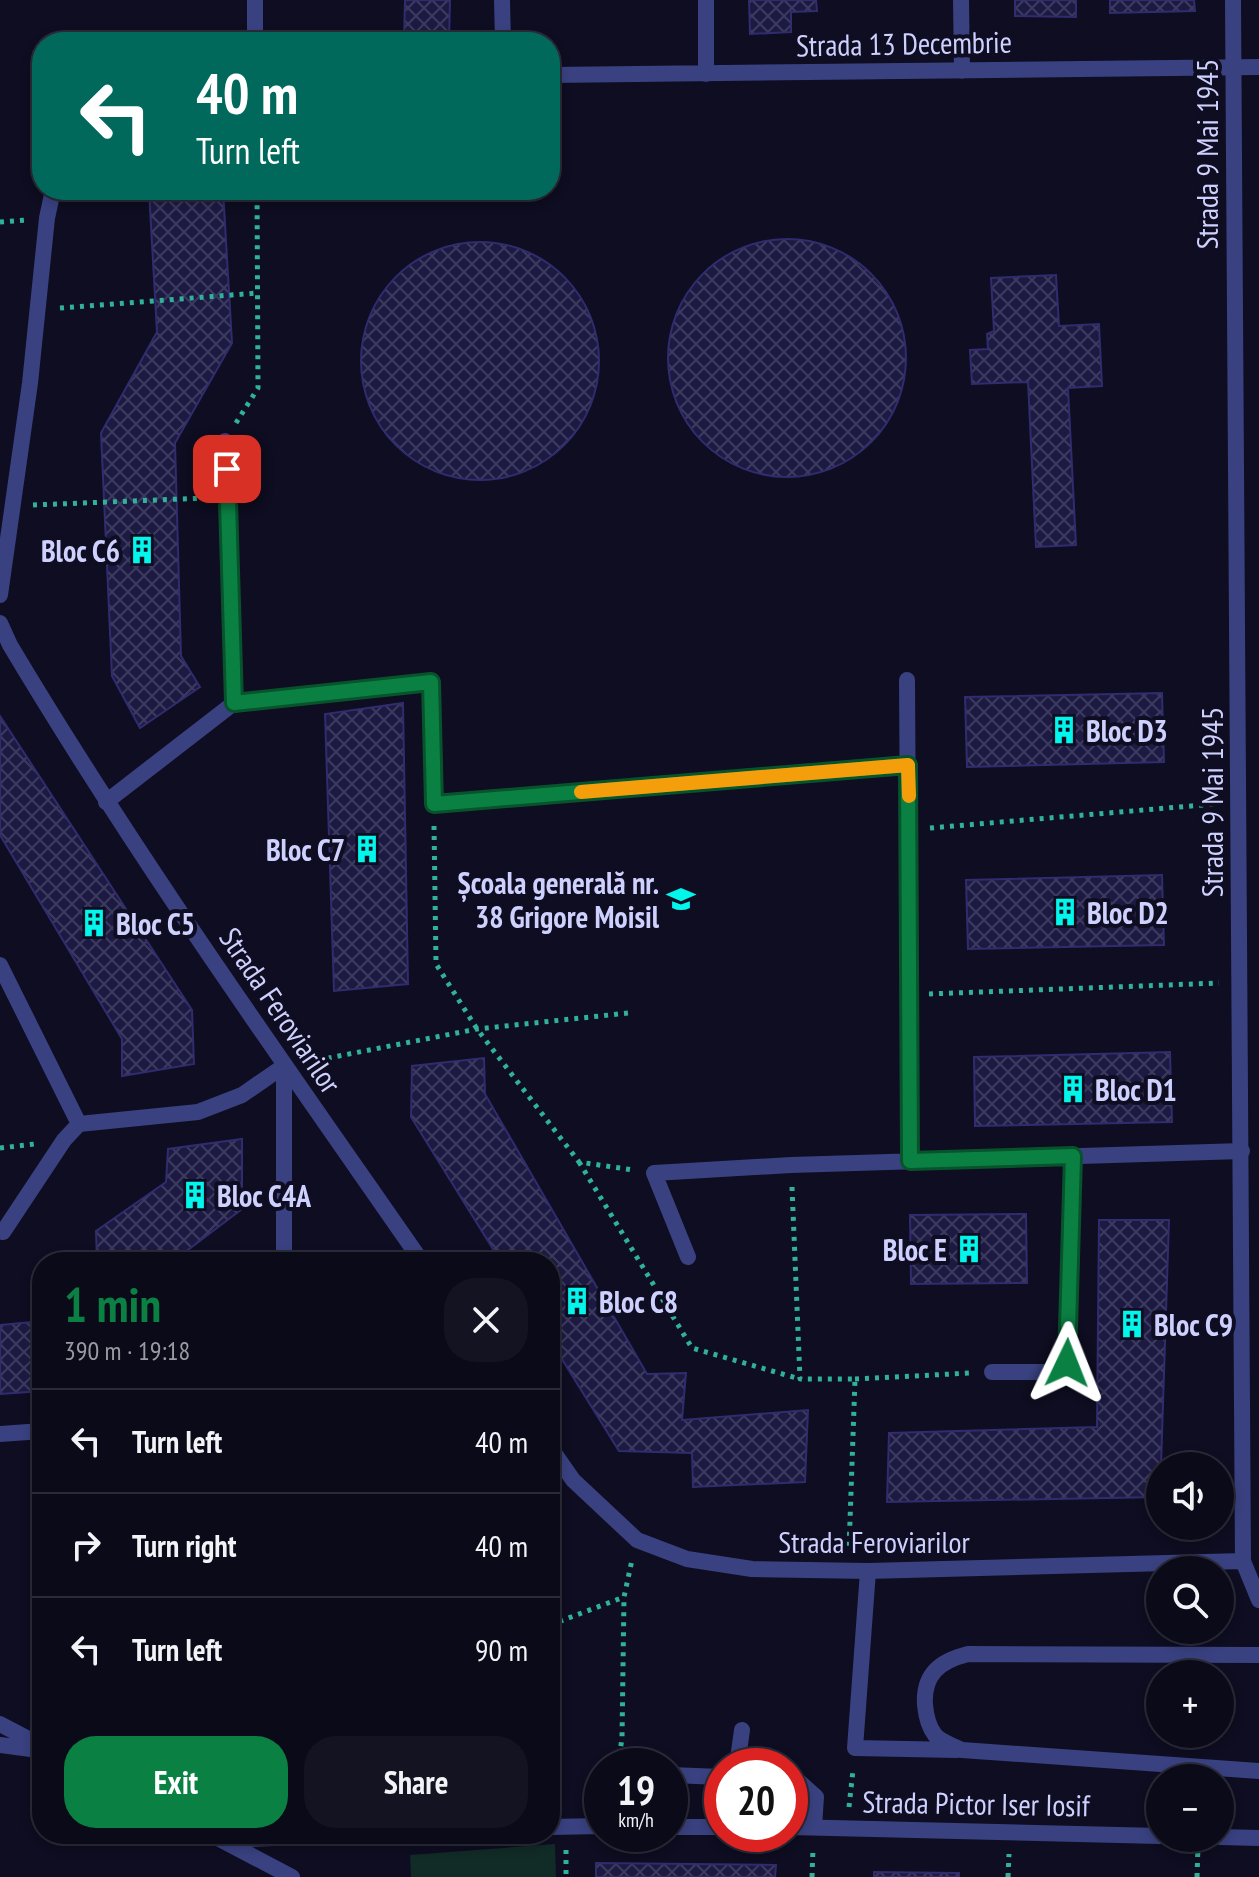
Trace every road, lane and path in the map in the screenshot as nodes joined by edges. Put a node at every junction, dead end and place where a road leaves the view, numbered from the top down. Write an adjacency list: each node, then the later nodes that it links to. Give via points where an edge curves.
1 (255, 0): 6 (street)
2 (502, 0): 7 (street)
3 (706, 0): 11 (street)
4 (961, 0): 10 (street)
5 (1233, 0): 8 (street, Strada 9 Mai 1945)
6 (255, 32)
7 (503, 32)
8 (1233, 67): 9 (street, Strada 13 Decembrie); 10 (street, Strada 13 Decembrie); 26 (street, Strada 9 Mai 1945)
9 (1259, 67)
10 (962, 71): 11 (street, Strada 13 Decembrie)
11 (706, 74): 12 (street, Strada 13 Decembrie)
12 (560, 75)
13 (52, 200): 16 (street)
14 (257, 200): 15 (path)
15 (258, 293): 16 (path); 17 (path, via 258,388)
16 (36, 310): 19 (street)
17 (225, 441): 18 (street)
18 (228, 497): 19 (path); 23 (street)
19 (14, 506): 20 (street)
20 (0, 595)
21 (0, 623): 25 (street, Strada Feroviarilor)
22 (907, 680): 24 (street)
23 (234, 703): 25 (street); 27 (street, via 431,682)
24 (908, 765): 27 (street); 28 (street)
25 (106, 802): 34 (street, Strada Feroviarilor)
26 (1239, 802): 28 (path); 30 (street, Strada 9 Mai 1945)
27 (434, 804): 33 (path, via 436,964)
28 (909, 829): 31 (street)
29 (0, 965): 35 (street)
30 (1240, 983): 31 (path); 36 (street, Strada 9 Mai 1945)
31 (911, 995): 38 (street)
32 (628, 1013): 33 (path)
33 (477, 1029): 34 (path); 39 (path)
34 (284, 1066): 35 (street, via 242,1095 198,1112); 43 (street); 44 (street, Strada Feroviarilor)
35 (79, 1124): 42 (street)
36 (1242, 1151): 37 (street); 55 (street, Strada 9 Mai 1945)
37 (1073, 1156): 38 (street); 46 (street, via 1067,1363 1054,1372)
38 (910, 1161): 40 (street)
39 (579, 1162): 41 (path); 47 (path, via 692,1348)
40 (791, 1165): 41 (street); 47 (path)
41 (654, 1173): 45 (street)
42 (3, 1232)
43 (284, 1252)
44 (415, 1252)
45 (688, 1257)
46 (992, 1372): 48 (path)
47 (800, 1379): 48 (path)
48 (855, 1379): 53 (path)
49 (32, 1432): 50 (street)
50 (0, 1434)
51 (560, 1461): 52 (street, Strada Feroviarilor)
52 (637, 1540): 53 (street, Strada Feroviarilor, via 687,1559 752,1569); 56 (path)
53 (848, 1570): 54 (street, Strada Feroviarilor)
54 (868, 1571): 55 (street, Strada Feroviarilor); 67 (street)
55 (1250, 1572): 57 (street, Strada 9 Mai 1945)
56 (624, 1597): 58 (path); 65 (path)
57 (1259, 1600)
58 (560, 1621)
59 (1259, 1655): 68 (street, via 968,1654 946,1660 929,1676 926,1720 936,1737)
60 (0, 1724): 62 (street)
61 (742, 1730): 66 (street)
62 (32, 1742)
63 (0, 1745): 64 (street)
64 (32, 1747)
65 (621, 1748)
66 (740, 1748)
67 (855, 1748): 68 (street); 75 (path)
68 (962, 1750): 69 (street)
69 (1259, 1771)
70 (808, 1790): 74 (street, via 816,1797)
71 (584, 1826): 72 (street)
72 (560, 1827)
73 (808, 1827): 74 (street, Strada Pictor Iser Iosif)
74 (814, 1827): 75 (street, Strada Pictor Iser Iosif)
75 (847, 1828): 76 (street, Strada Pictor Iser Iosif)
76 (1146, 1836)
77 (1234, 1837): 78 (street)
78 (1259, 1838)
79 (229, 1844): 81 (street)
80 (1198, 1852): 82 (path)
81 (292, 1877)
82 (1197, 1877)

